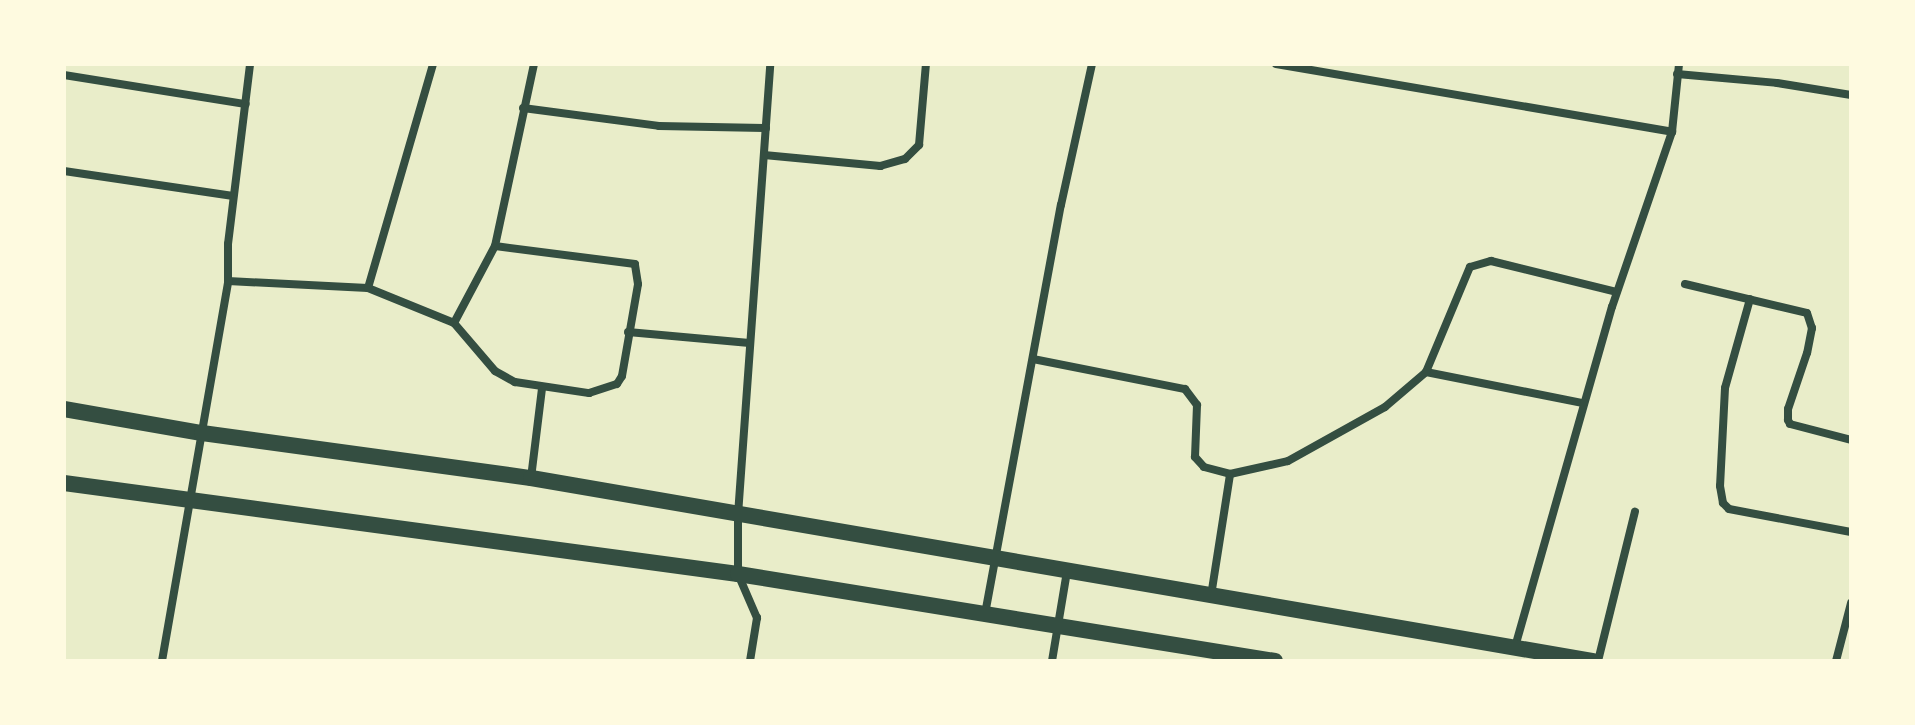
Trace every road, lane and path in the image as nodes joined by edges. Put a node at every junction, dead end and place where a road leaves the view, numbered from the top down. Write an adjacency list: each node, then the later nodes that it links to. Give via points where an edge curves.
1 (250, 64): 12 (street)
2 (433, 64): 22 (street)
3 (534, 64): 13 (street)
4 (770, 64): 14 (street)
5 (926, 64): 16 (street, via 919,145 905,159 880,166)
6 (1092, 64): 28 (street)
7 (1276, 64): 15 (street)
8 (1679, 64): 9 (street)
9 (1677, 74): 11 (street); 15 (street)
10 (64, 75): 12 (street)
11 (1851, 95)
12 (246, 104): 18 (street)
13 (523, 108): 14 (street, via 659,126); 19 (street)
14 (766, 128): 16 (street)
15 (1672, 132): 23 (street)
16 (764, 155): 27 (street)
17 (64, 171): 18 (street)
18 (233, 196): 20 (street)
19 (495, 246): 25 (street); 26 (street, via 631,261 639,276)
20 (228, 281): 22 (street); 33 (street)
21 (1685, 284): 24 (street)
22 (368, 288): 25 (street)
23 (1616, 292): 29 (street, via 1478,262 1468,269); 31 (street)
24 (1750, 299): 34 (street, via 1810,316 1807,353 1788,409 1790,424); 41 (street, via 1725,388 1723,503 1729,509)
25 (454, 323): 30 (street, via 495,371)
26 (628, 332): 27 (street); 30 (street, via 617,384 589,393)
27 (750, 343): 40 (street)
28 (1033, 359): 35 (street, via 1185,389 1197,405 1195,457 1204,467); 42 (street)
29 (1426, 372): 31 (street); 35 (street, via 1385,407 1288,461)
30 (542, 388): 36 (street)
31 (1583, 403): 49 (street)
32 (64, 409): 33 (main road)
33 (202, 433): 36 (main road); 38 (street)
34 (1851, 440)
35 (1230, 474): 45 (street)
36 (531, 478): 40 (main road)
37 (64, 483): 38 (main road)
38 (190, 501): 44 (main road); 50 (street)
39 (1635, 512): 54 (street)
40 (738, 515): 42 (main road); 44 (street)
41 (1851, 532)
42 (995, 559): 43 (main road); 47 (street)
43 (1067, 571): 45 (main road); 48 (street)
44 (738, 574): 47 (main road); 51 (street, via 757,618)
45 (1211, 596): 49 (main road)
46 (1851, 603): 55 (street)
47 (985, 614): 48 (main road)
48 (1058, 626): 52 (street); 53 (main road)
49 (1515, 648): 54 (main road)
50 (162, 661)
51 (750, 661)
52 (1052, 661)
53 (1275, 661)
54 (1595, 661)
55 (1836, 661)

